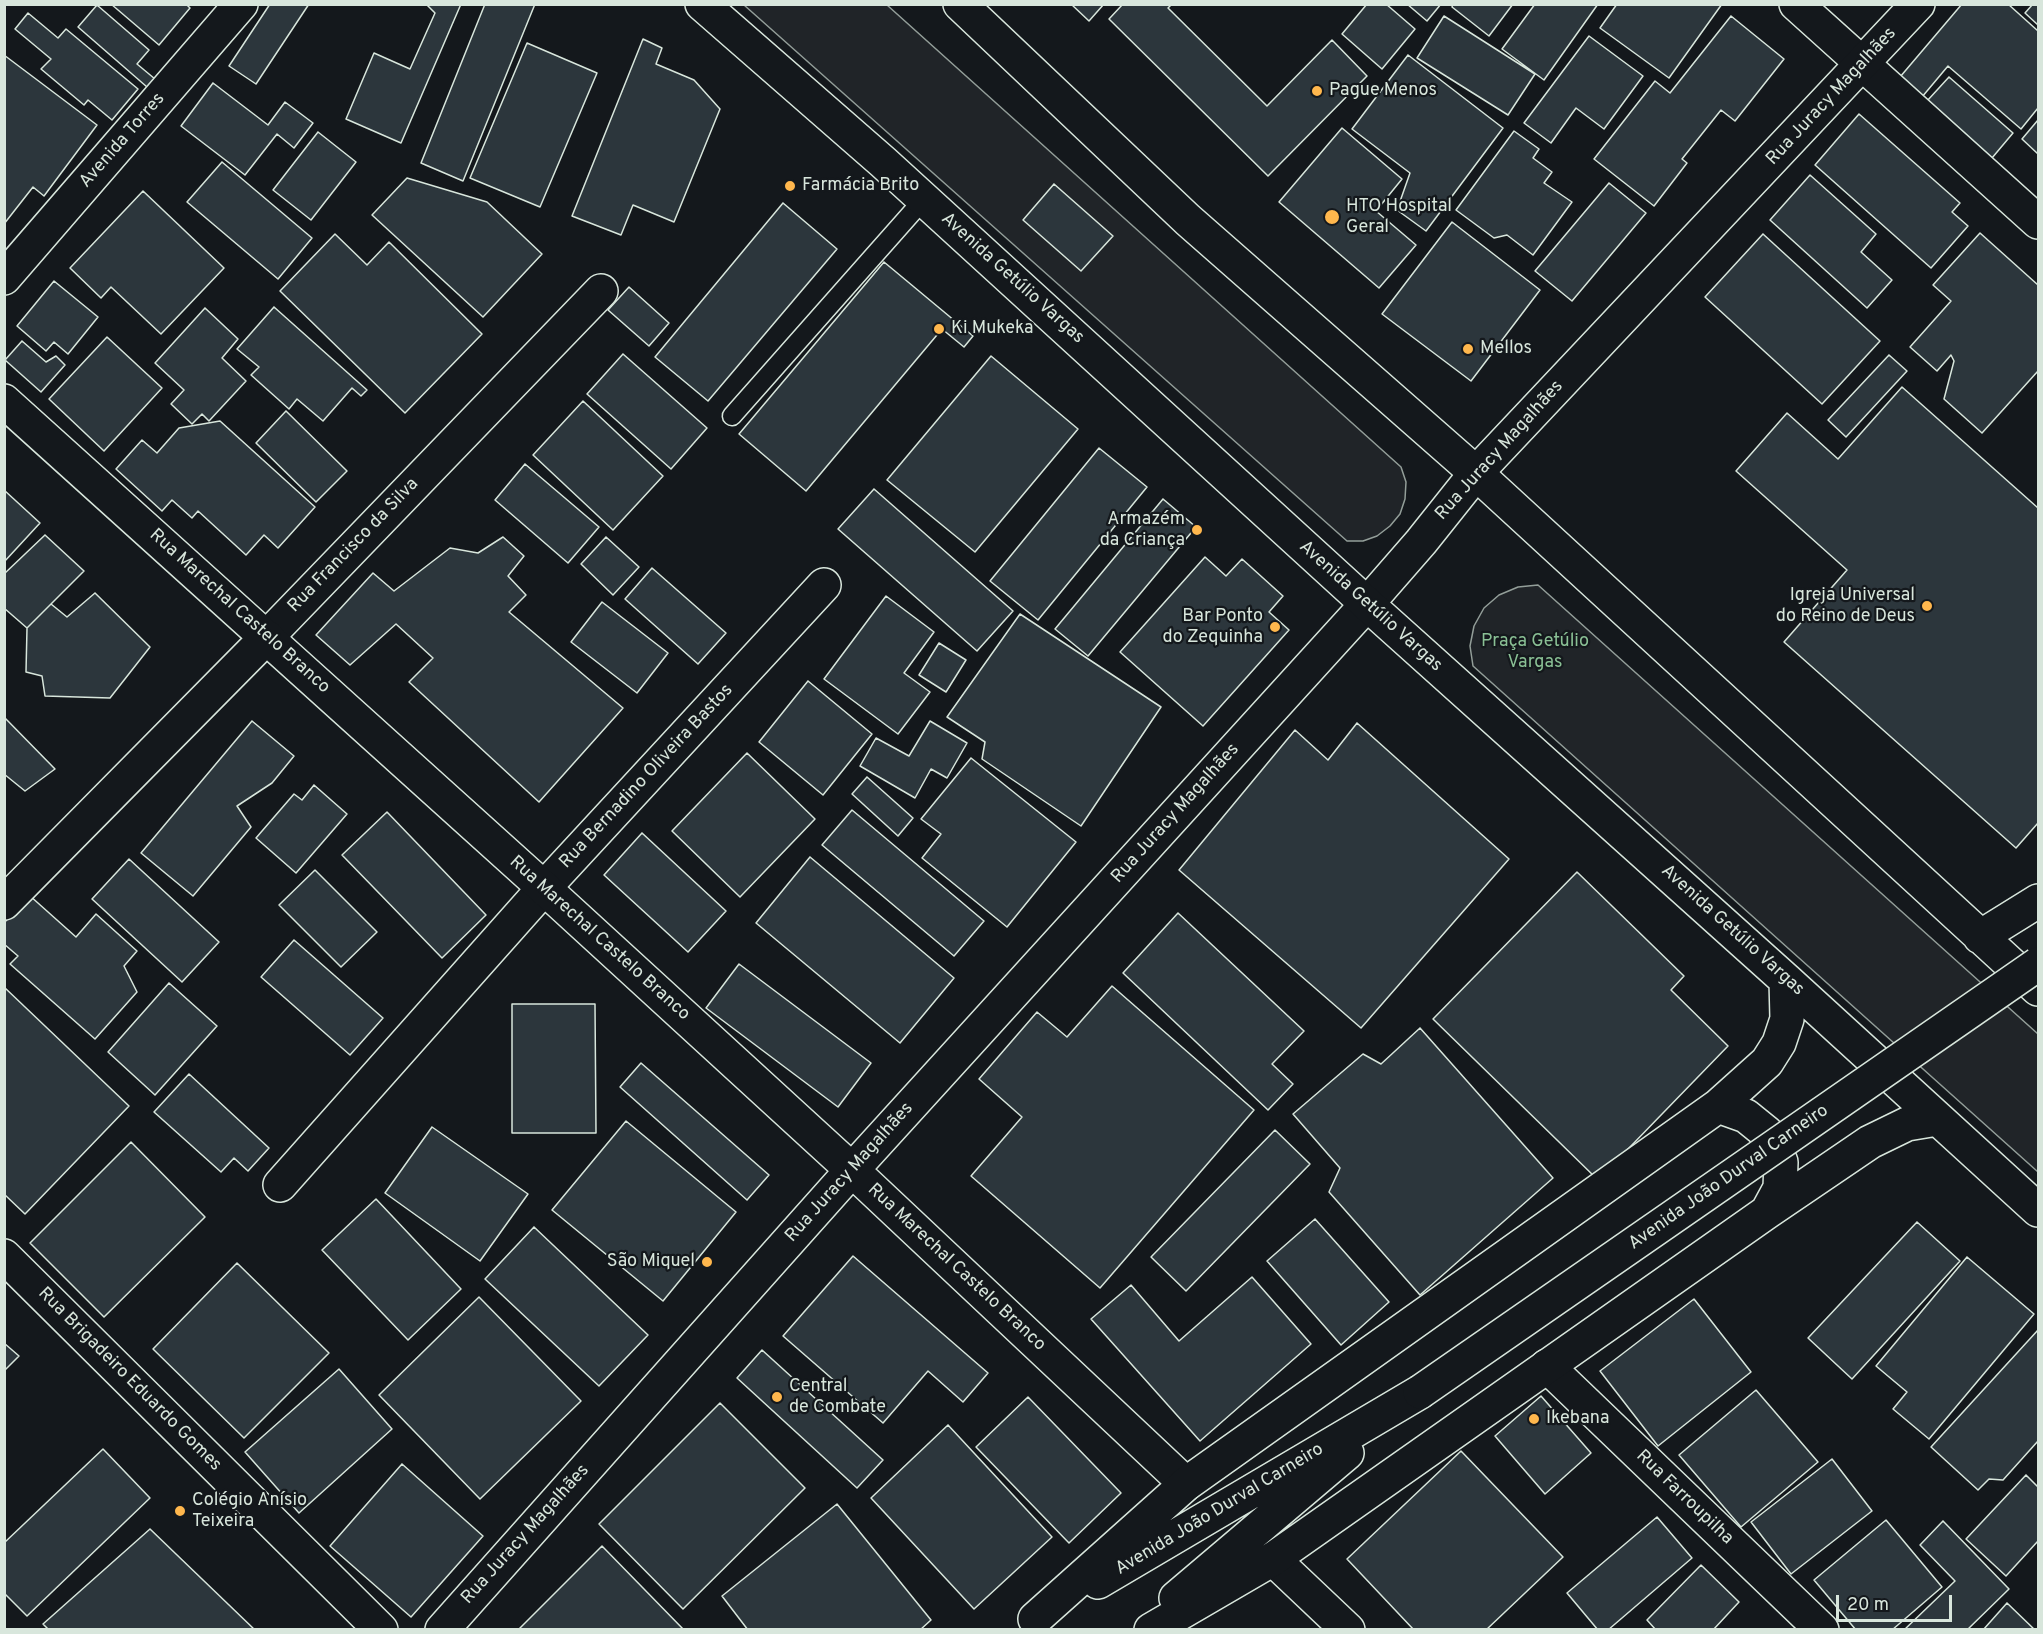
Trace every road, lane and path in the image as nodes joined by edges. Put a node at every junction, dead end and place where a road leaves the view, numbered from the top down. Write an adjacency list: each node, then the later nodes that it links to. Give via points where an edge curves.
1 (241, 4): 9 (street, Avenida Torres)
2 (702, 4): 7 (street, Avenida Getúlio Vargas)
3 (960, 4): 13 (street, via 1188,220)
4 (1796, 4): 6 (street)
5 (1918, 4): 6 (street, Rua Juracy Magalhães)
6 (1864, 64): 8 (street); 13 (street, Rua Juracy Magalhães)
7 (924, 199): 12 (lane); 15 (street, Avenida Getúlio Vargas)
8 (2038, 222)
9 (4, 278)
10 (601, 291): 16 (street, Rua Francisco da Silva)
11 (4, 401): 16 (street, Rua Marechal Castelo Branco)
12 (732, 416)
13 (1476, 473): 15 (street, Rua Juracy Magalhães); 20 (street)
14 (824, 585): 17 (street, Rua Bernadino Oliveira Bastos)
15 (1367, 604): 22 (street, Avenida Getúlio Vargas); 26 (street, Rua Juracy Magalhães)
16 (267, 637): 17 (street, Rua Marechal Castelo Branco); 19 (street, Rua Francisco da Silva)
17 (544, 888): 26 (street, Rua Marechal Castelo Branco); 27 (street, Rua Bernadino Oliveira Bastos)
18 (2038, 901): 20 (street)
19 (4, 903)
20 (1980, 937): 23 (street)
21 (2038, 964): 32 (street, Avenida João Durval Carneiro, bridge)
22 (1786, 980): 24 (street, via 1787,1019 1779,1043 1767,1062); 25 (street, Avenida Getúlio Vargas)
23 (2038, 988)
24 (1719, 1106): 29 (street, via 1746,1116 1767,1133 1781,1162 1780,1188); 33 (street)
25 (1937, 1119): 28 (street, Avenida Getúlio Vargas); 29 (street, via 1907,1124 1870,1142)
26 (852, 1170): 33 (street, Rua Marechal Castelo Branco); 37 (street, Rua Juracy Magalhães)
27 (280, 1185)
28 (2038, 1210)
29 (1767, 1212): 31 (street)
30 (4, 1256): 36 (street, Rua Brigadeiro Eduardo Gomes)
31 (1547, 1366): 34 (street); 41 (street, Rua Farroupilha)
32 (1420, 1392): 35 (street, Avenida João Durval Carneiro); 38 (street, Avenida João Durval Carneiro)
33 (1186, 1484): 35 (street)
34 (1273, 1559): 39 (street); 40 (street)
35 (1027, 1624)
36 (381, 1629)
37 (441, 1629)
38 (1138, 1629)
39 (1151, 1629)
40 (1348, 1629)
41 (1822, 1629)

